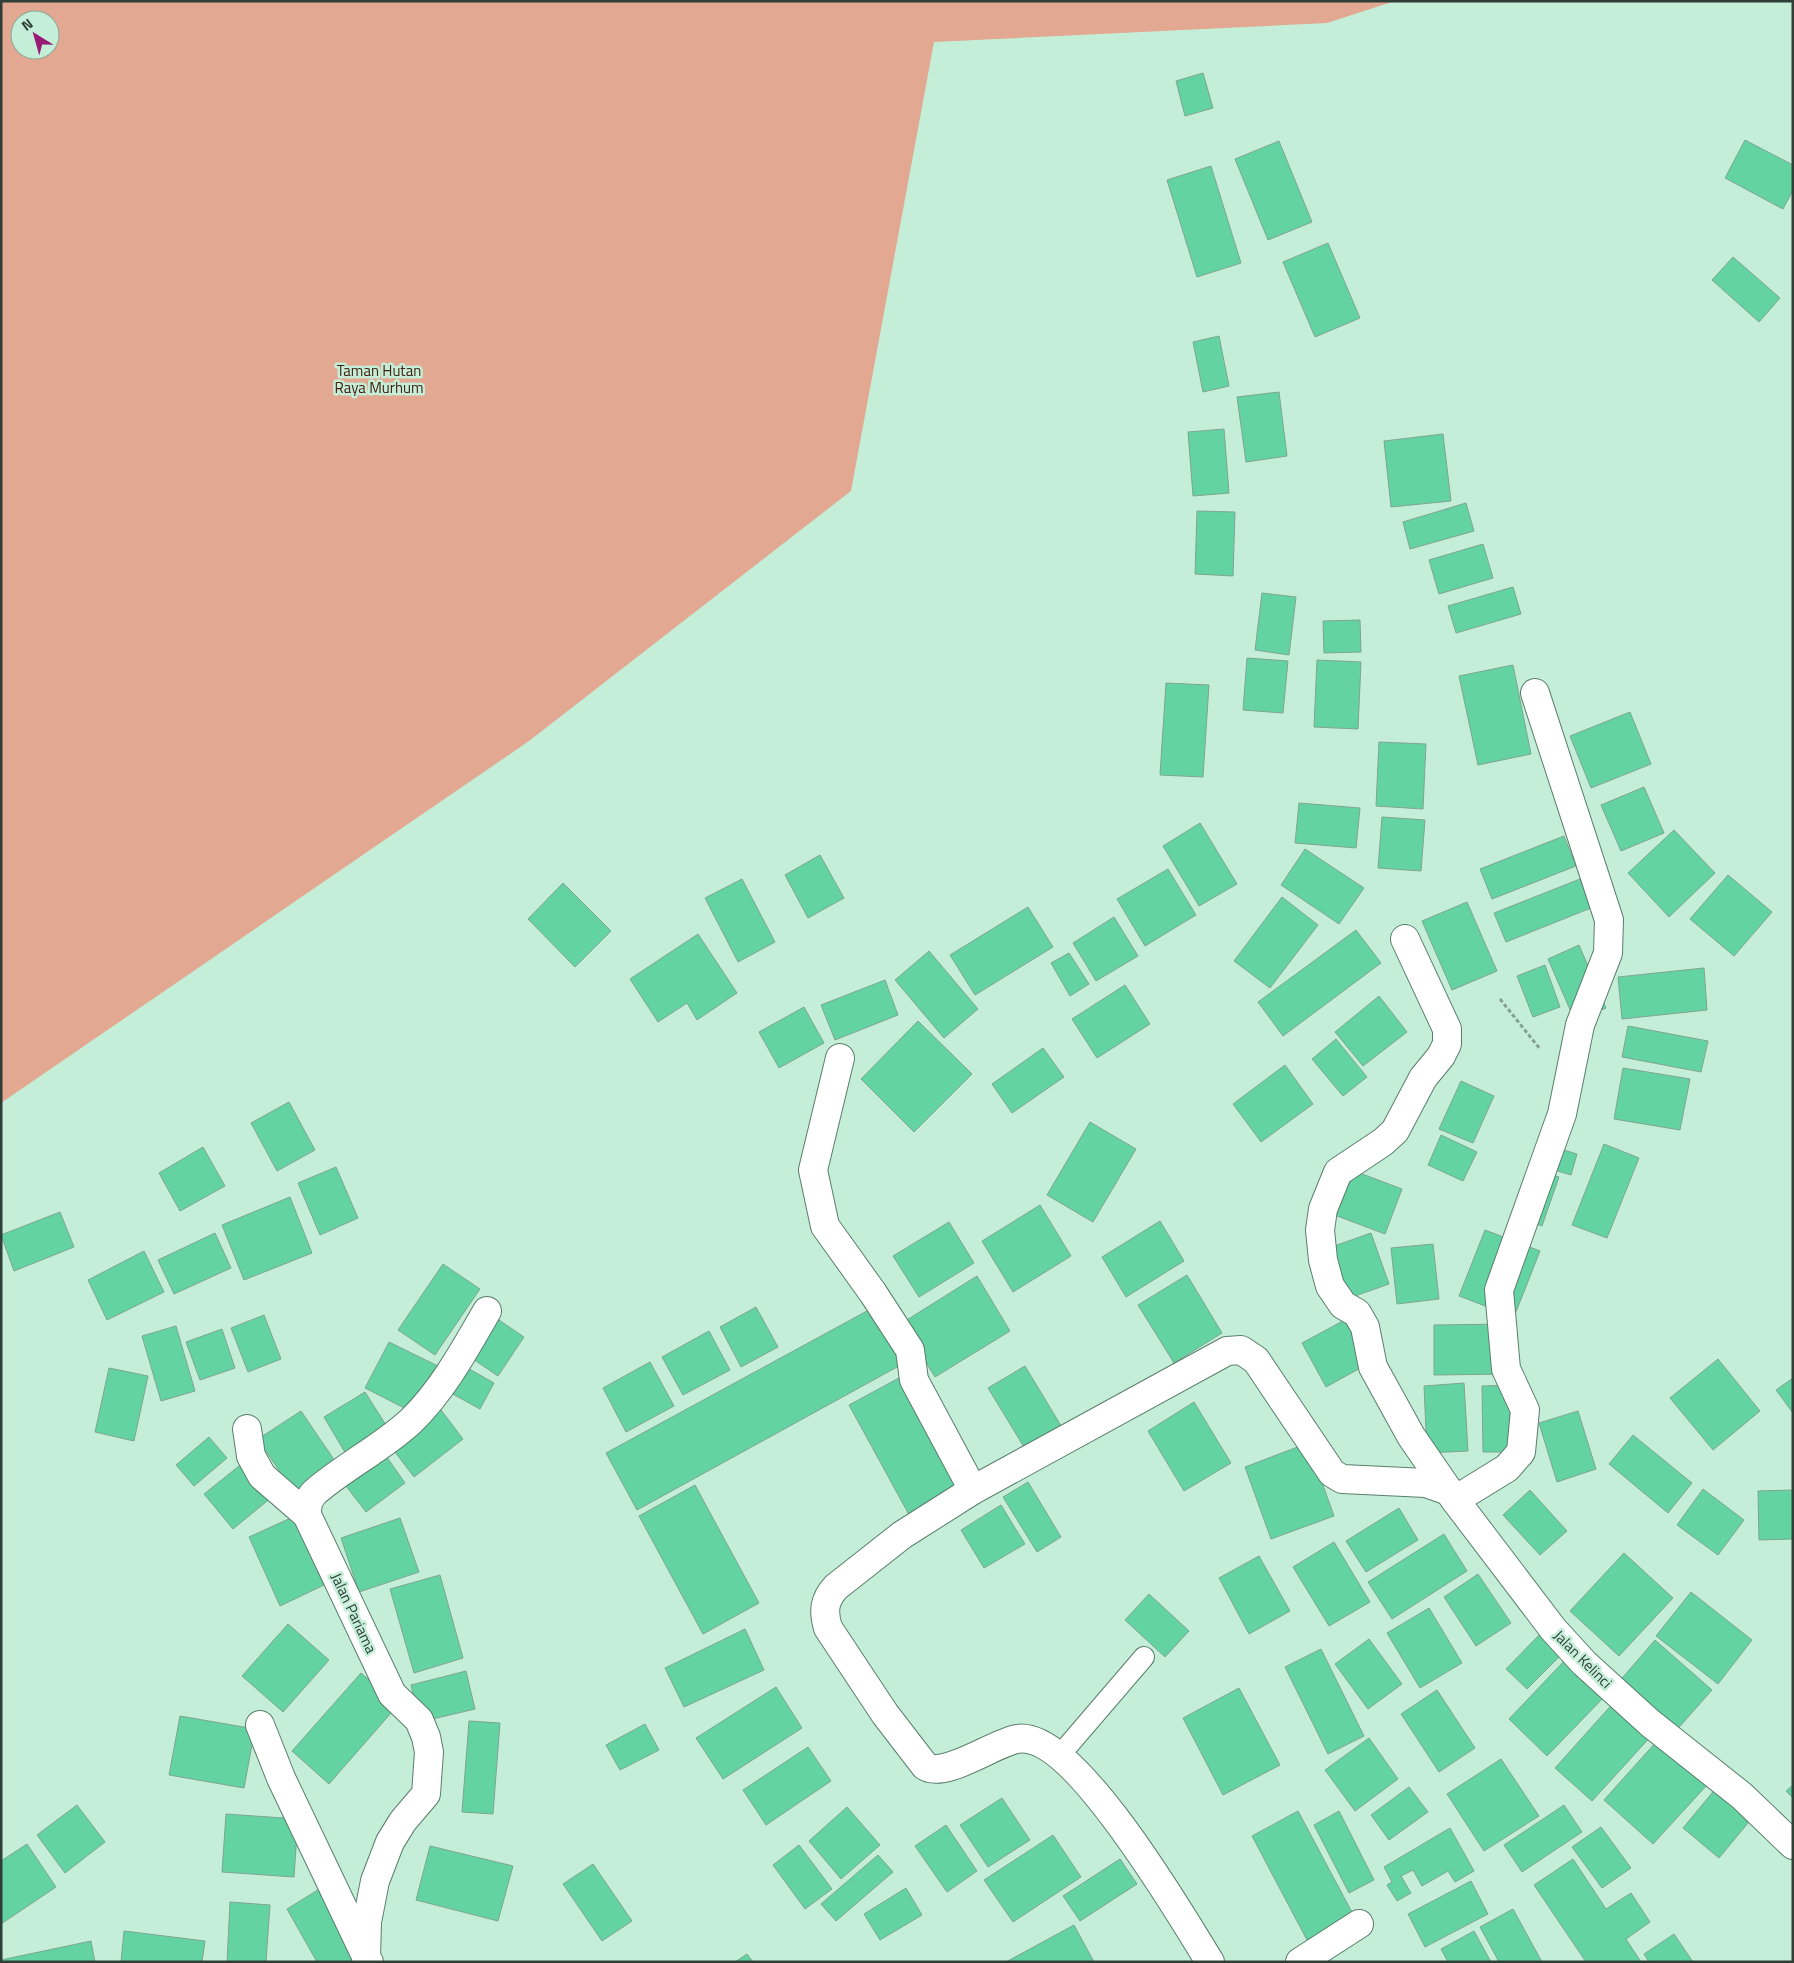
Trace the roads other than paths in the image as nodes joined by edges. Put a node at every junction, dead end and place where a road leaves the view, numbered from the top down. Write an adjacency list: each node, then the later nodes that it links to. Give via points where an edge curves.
1 (1535, 693): 7 (street, via 1609,920 1608,953 1580,1025 1562,1114 1499,1290 1506,1369 1525,1410 1521,1452 1507,1468)
2 (1405, 939): 7 (street, Jalan Kelinci, via 1447,1029 1447,1044 1394,1131 1338,1172 1323,1209 1320,1230 1330,1286 1343,1305 1357,1313 1365,1328 1373,1367 1411,1436)
3 (840, 1058): 6 (street, via 812,1170 825,1226 910,1350 914,1380)
4 (487, 1311): 8 (street, via 427,1404 389,1438 315,1492 309,1499)
5 (247, 1429): 8 (street, via 251,1456 262,1476)
6 (973, 1490): 7 (street, via 1227,1351 1241,1350 1256,1360 1332,1473 1342,1479 1426,1483); 11 (street, via 902,1535 836,1587 828,1596 824,1614 828,1628 885,1714 927,1768 940,1769 1018,1739 1044,1744)
7 (1452, 1495): 12 (street, Jalan Kelinci, via 1553,1629 1584,1663 1650,1723 1742,1796)
8 (307, 1515): 14 (street, Jalan Pariama, via 392,1694 419,1720 429,1752 426,1794 402,1820 375,1881 367,1922)
9 (1144, 1657): 11 (lane)
10 (260, 1725): 14 (street, via 281,1778)
11 (1060, 1755): 15 (street, via 1141,1853)
12 (1793, 1845)
13 (1358, 1924): 16 (street)
14 (368, 1960)
15 (1210, 1962)
16 (1300, 1962)

